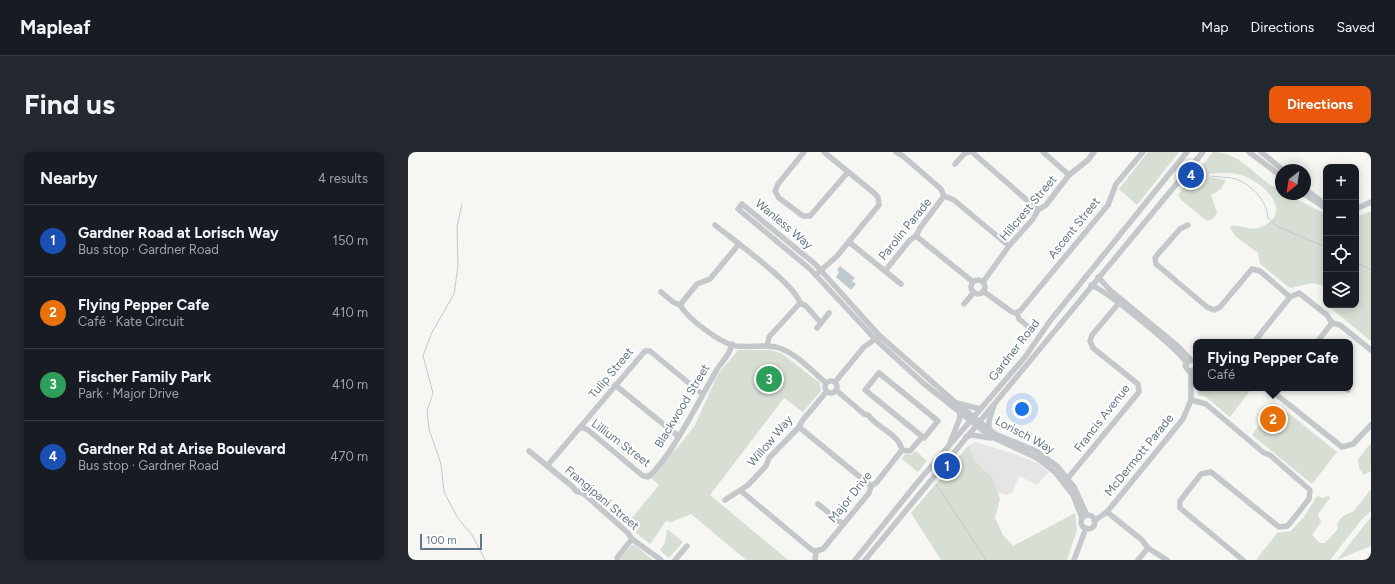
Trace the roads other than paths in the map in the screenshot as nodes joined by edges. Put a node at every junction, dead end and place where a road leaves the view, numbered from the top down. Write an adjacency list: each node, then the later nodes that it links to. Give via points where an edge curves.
1 (804, 152): 16 (street, via 775,191 779,198 803,216 810,216)
2 (824, 152): 16 (street)
3 (896, 152): 13 (street, Parolin Parade)
4 (968, 152): 14 (street)
5 (972, 152): 26 (street)
6 (1043, 152): 18 (street)
7 (1094, 152): 18 (street, Hillcrest Street)
8 (1143, 152): 52 (street, Ascent Street, via 1116,184 1108,205 1064,257 1062,263)
9 (1187, 152): 30 (street, Gardner Road)
10 (1203, 152): 29 (street, Gardner Road)
11 (1249, 152): 17 (street)
12 (1261, 152): 15 (street)
13 (904, 154): 20 (street, Parolin Parade, via 941,189)
14 (955, 164)
15 (1276, 164)
16 (848, 172): 32 (street, via 879,200 876,209)
17 (1275, 172)
18 (1069, 175): 26 (street, Hillcrest Street, via 1046,205)
19 (1311, 194): 23 (street)
20 (944, 196): 31 (street, Parolin Parade); 34 (street, via 954,200)
21 (1311, 200): 24 (street)
22 (1371, 202): 25 (street)
23 (1323, 203)
24 (1323, 206)
25 (1359, 208)
26 (1038, 210): 34 (street, Hillcrest Street, via 1034,219)
27 (715, 225): 33 (street)
28 (1188, 225): 46 (street, via 1180,228 1158,254 1155,258 1156,264 1207,307 1214,310 1220,307 1252,269 1260,271)
29 (1137, 229): 30 (street, via 1134,227); 38 (street, Gardner Road)
30 (1123, 234): 76 (street, Gardner Road)
31 (916, 236): 36 (street, Parolin Parade); 39 (street)
32 (849, 242): 35 (street); 36 (street)
33 (739, 244): 47 (street, via 782,279); 50 (street, via 710,279 697,284)
34 (1009, 246): 40 (street, Hillcrest Street)
35 (821, 271): 37 (street); 37 (street, Wanless Way, via 742,204 738,209); 57 (street, Wanless Way)
36 (885, 271): 41 (street)
37 (816, 275): 57 (street, Wanless Way)
38 (1098, 277): 42 (street, Gardner Road); 63 (street, via 1110,290 1180,347)
39 (973, 282): 40 (street); 45 (street, via 971,287)
40 (983, 282): 43 (street)
41 (901, 284)
42 (1092, 285): 48 (street); 75 (street, Gardner Road)
43 (983, 291): 45 (street); 52 (street)
44 (661, 292): 50 (street)
45 (974, 292): 49 (street)
46 (1290, 297): 54 (street, via 1302,294 1327,315); 58 (street)
47 (800, 303): 53 (street); 61 (street, via 770,337)
48 (1119, 303): 63 (street); 93 (street, Francis Avenue, via 1092,335 1090,341 1093,348 1138,384 1139,392)
49 (964, 304)
50 (680, 305): 60 (street, via 684,312 717,338)
51 (829, 313): 53 (street)
52 (1017, 313): 56 (street, via 1019,319)
53 (821, 323): 55 (street)
54 (1332, 323): 59 (street); 62 (street, via 1340,325)
55 (816, 328)
56 (1031, 329)
57 (877, 337): 66 (street, via 864,346); 74 (street, Wanless Way); 77 (street, Wanless Way, via 904,367)
58 (1256, 339)
59 (1319, 339)
60 (732, 344): 61 (street); 72 (street, Blackwood Street, via 730,353)
61 (767, 346): 67 (street, via 782,348)
62 (1371, 350)
63 (1191, 361): 64 (street, via 1186,369)
64 (1193, 371)
65 (1193, 381): 73 (street, McDermott Parade)
66 (835, 382): 67 (street); 69 (street)
67 (826, 383): 70 (street)
68 (615, 385): 72 (street, Tulip Street, via 642,353 650,351); 82 (street, Tulip Street); 84 (street)
69 (836, 390): 70 (street, via 831,393); 89 (street, via 899,442)
70 (827, 391): 81 (street, Willow Way)
71 (1272, 391): 80 (street, via 1342,447 1360,440)
72 (702, 394): 84 (street, Blackwood Street)
73 (1191, 400): 98 (street, McDermott Parade, via 1183,419); 116 (street, via 1206,404 1310,490 1309,499 1290,523 1279,527 1210,472 1201,474 1182,498 1180,508)
74 (955, 402): 76 (street); 78 (street, Wanless Way)
75 (994, 403): 79 (street, Gardner Road); 83 (street, Gardner Road, via 989,421)
76 (980, 409): 78 (street, Gardner Road)
77 (960, 413): 78 (street, Wanless Way); 88 (street)
78 (972, 419): 79 (street, Lorisch Way); 88 (street, Gardner Road)
79 (978, 423): 83 (street, Lorisch Way); 86 (street, Gardner Road); 87 (street, Lorisch Way)
80 (1371, 425)
81 (799, 427): 94 (street); 95 (street, Willow Way)
82 (581, 428): 91 (street, Tulip Street); 92 (street, Lillium Street, via 588,430 643,476)
83 (990, 430): 93 (street, Lorisch Way, via 1043,455 1058,466)
84 (678, 436): 92 (street, Blackwood Street)
85 (922, 437): 85 (street, via 865,390 879,373 938,421 924,438); 89 (street, via 910,450)
86 (966, 438): 87 (street, Lorisch Way, via 972,435); 112 (street, Gardner Road)
87 (993, 438): 99 (street, Lorisch Way, via 1031,455 1055,472 1073,494)
88 (949, 447): 111 (street, Gardner Road)
89 (902, 450): 94 (street, Major Drive)
90 (529, 451): 91 (street, Frangipani Street)
91 (547, 466): 103 (street, Frangipani Street, via 576,492 582,493)
92 (648, 477)
93 (1068, 478): 99 (street, Lorisch Way, via 1080,497)
94 (871, 486): 101 (street, Major Drive)
95 (741, 491): 96 (street, Willow Way); 106 (street)
96 (726, 500)
97 (818, 504): 101 (street)
98 (1107, 512): 100 (street, McDermott Parade); 105 (street, via 1142,540)
99 (1085, 516): 100 (street, via 1091,516); 102 (street, via 1081,524)
100 (1094, 521): 102 (street, via 1092,527)
101 (843, 524): 106 (street, Major Drive, via 823,548)
102 (1086, 528): 113 (street)
103 (632, 539): 107 (street); 108 (street, Frangipani Street)
104 (687, 546): 109 (street)
105 (1148, 548): 114 (street); 115 (street)
106 (816, 551): 110 (street)
107 (617, 558)
108 (661, 560)
109 (675, 560)
110 (815, 560)
111 (855, 560)
112 (865, 560)
113 (1074, 560)
114 (1138, 560)
115 (1167, 560)
116 (1243, 560)

